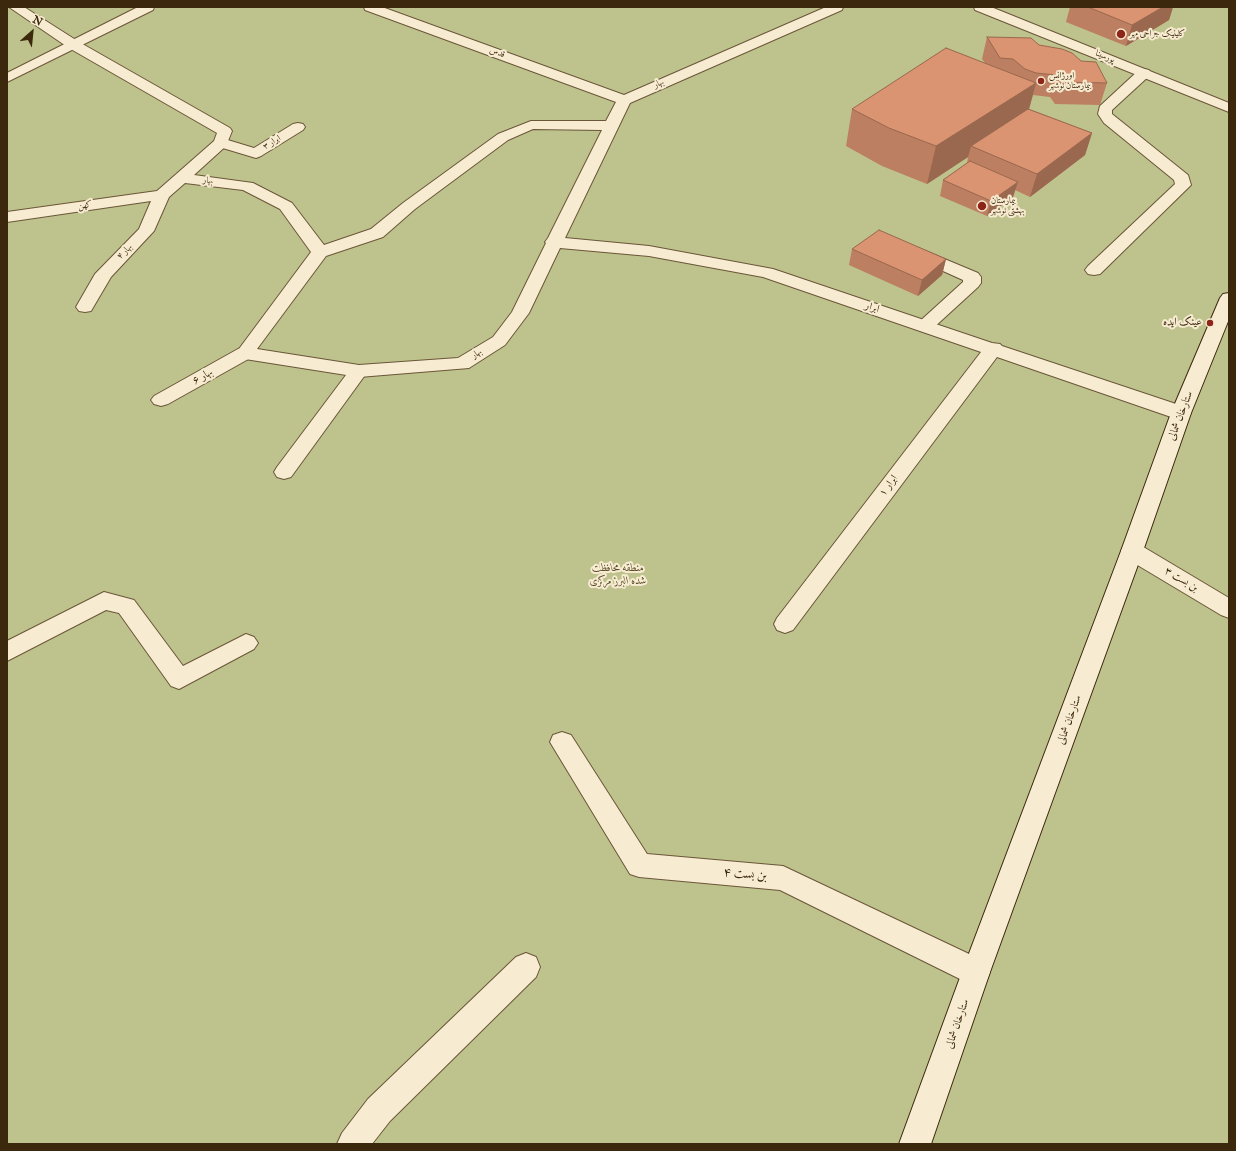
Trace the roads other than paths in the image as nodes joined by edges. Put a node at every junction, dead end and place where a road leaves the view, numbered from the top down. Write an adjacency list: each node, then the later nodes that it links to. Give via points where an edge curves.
1 (15, 7): 6 (street)
2 (148, 7): 6 (street)
3 (370, 7): 9 (street, قدس)
4 (837, 7): 9 (street, بهار)
5 (980, 7): 7 (street, پورسینا)
6 (74, 45): 8 (street); 13 (street, via 225,131)
7 (1144, 73): 10 (street, پورسینا); 20 (street, via 1105,109 1105,114 1109,120 1182,178 1183,184)
8 (7, 78)
9 (624, 100): 11 (street, بهار)
10 (1229, 108)
11 (612, 126): 17 (street, بهار); 19 (street, via 531,124 503,137 409,206 377,233)
12 (298, 127): 13 (street, ابرار ۳, via 256,153)
13 (221, 143): 14 (street, بهار)
14 (182, 178): 15 (street, بهار); 19 (street, بهار, via 247,186 286,206)
15 (162, 195): 16 (street, کهن); 22 (street, بهار ۴, via 146,231 104,274)
16 (7, 217)
17 (553, 242): 23 (street, ابرار, via 649,251 767,273); 26 (street, بهار, via 520,313 499,341 462,364)
18 (904, 246): 23 (street, via 972,277 972,284)
19 (320, 252): 25 (street)
20 (1094, 270)
21 (1229, 298): 28 (street, ستارخان شمالی)
22 (85, 306)
23 (925, 326): 24 (street, ابرار)
24 (994, 348): 28 (street, ابرار); 32 (street, ابرار ۱)
25 (244, 353): 26 (street, بهار); 27 (street, بهار ۶)
26 (359, 371): 29 (street)
27 (161, 400)
28 (1181, 413): 30 (street, ستارخان شمالی)
29 (284, 472)
30 (1132, 551): 31 (street, بن بست ۳); 37 (street, ستارخان شمالی)
31 (1229, 609)
32 (785, 624)
33 (246, 643): 34 (street, via 179,679 126,606 104,601)
34 (7, 652)
35 (562, 742): 37 (street, بن بست ۴, via 639,865 783,878)
36 (526, 967): 38 (street, via 379,1110)
37 (976, 972): 39 (street, ستارخان شمالی)
38 (353, 1144)
39 (915, 1144)

